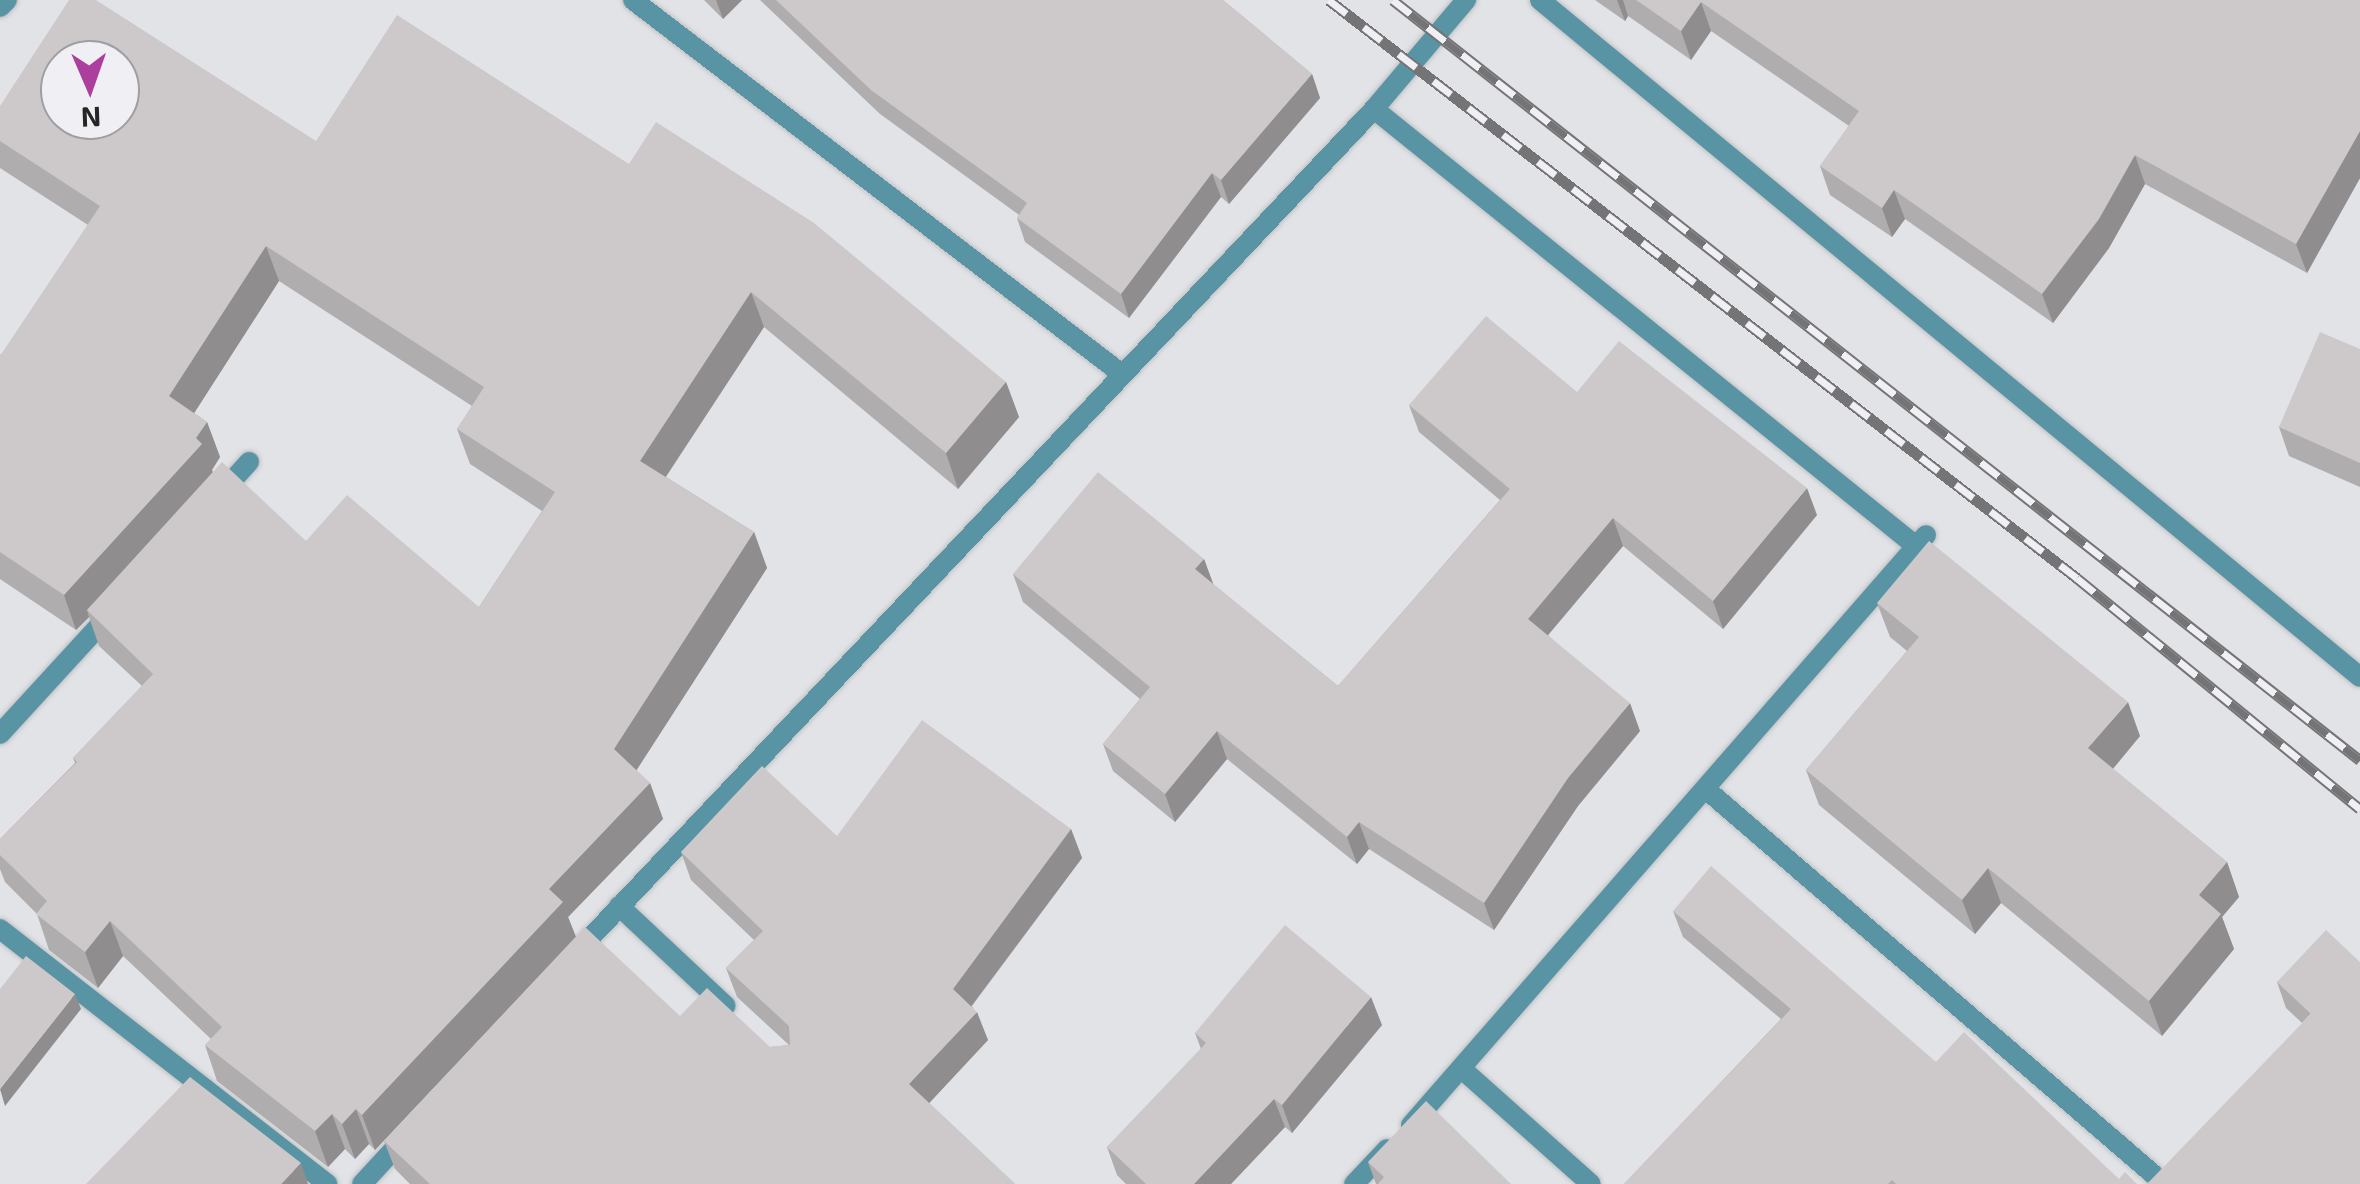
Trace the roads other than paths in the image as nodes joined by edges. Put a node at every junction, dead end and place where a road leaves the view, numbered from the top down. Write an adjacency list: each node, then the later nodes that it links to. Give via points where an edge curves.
1 (7, 0): 5 (street)
2 (633, 0): 7 (street)
3 (1466, 0): 6 (street)
4 (1540, 0): 11 (street)
5 (0, 7)
6 (1374, 109): 7 (street); 13 (street, via 1921,540)
7 (1122, 374): 14 (street)
8 (249, 462): 9 (street)
9 (210, 505)
10 (131, 591): 12 (street)
11 (2360, 677)
12 (0, 734)
13 (1708, 791): 18 (street); 20 (street)
14 (619, 906): 16 (street); 17 (street)
15 (0, 929): 21 (street)
16 (551, 979)
17 (747, 1026)
18 (1462, 1070): 23 (street); 24 (street)
19 (430, 1111): 22 (street)
20 (2153, 1174)
21 (328, 1184)
22 (362, 1184)
23 (1354, 1184)
24 (1591, 1184)

